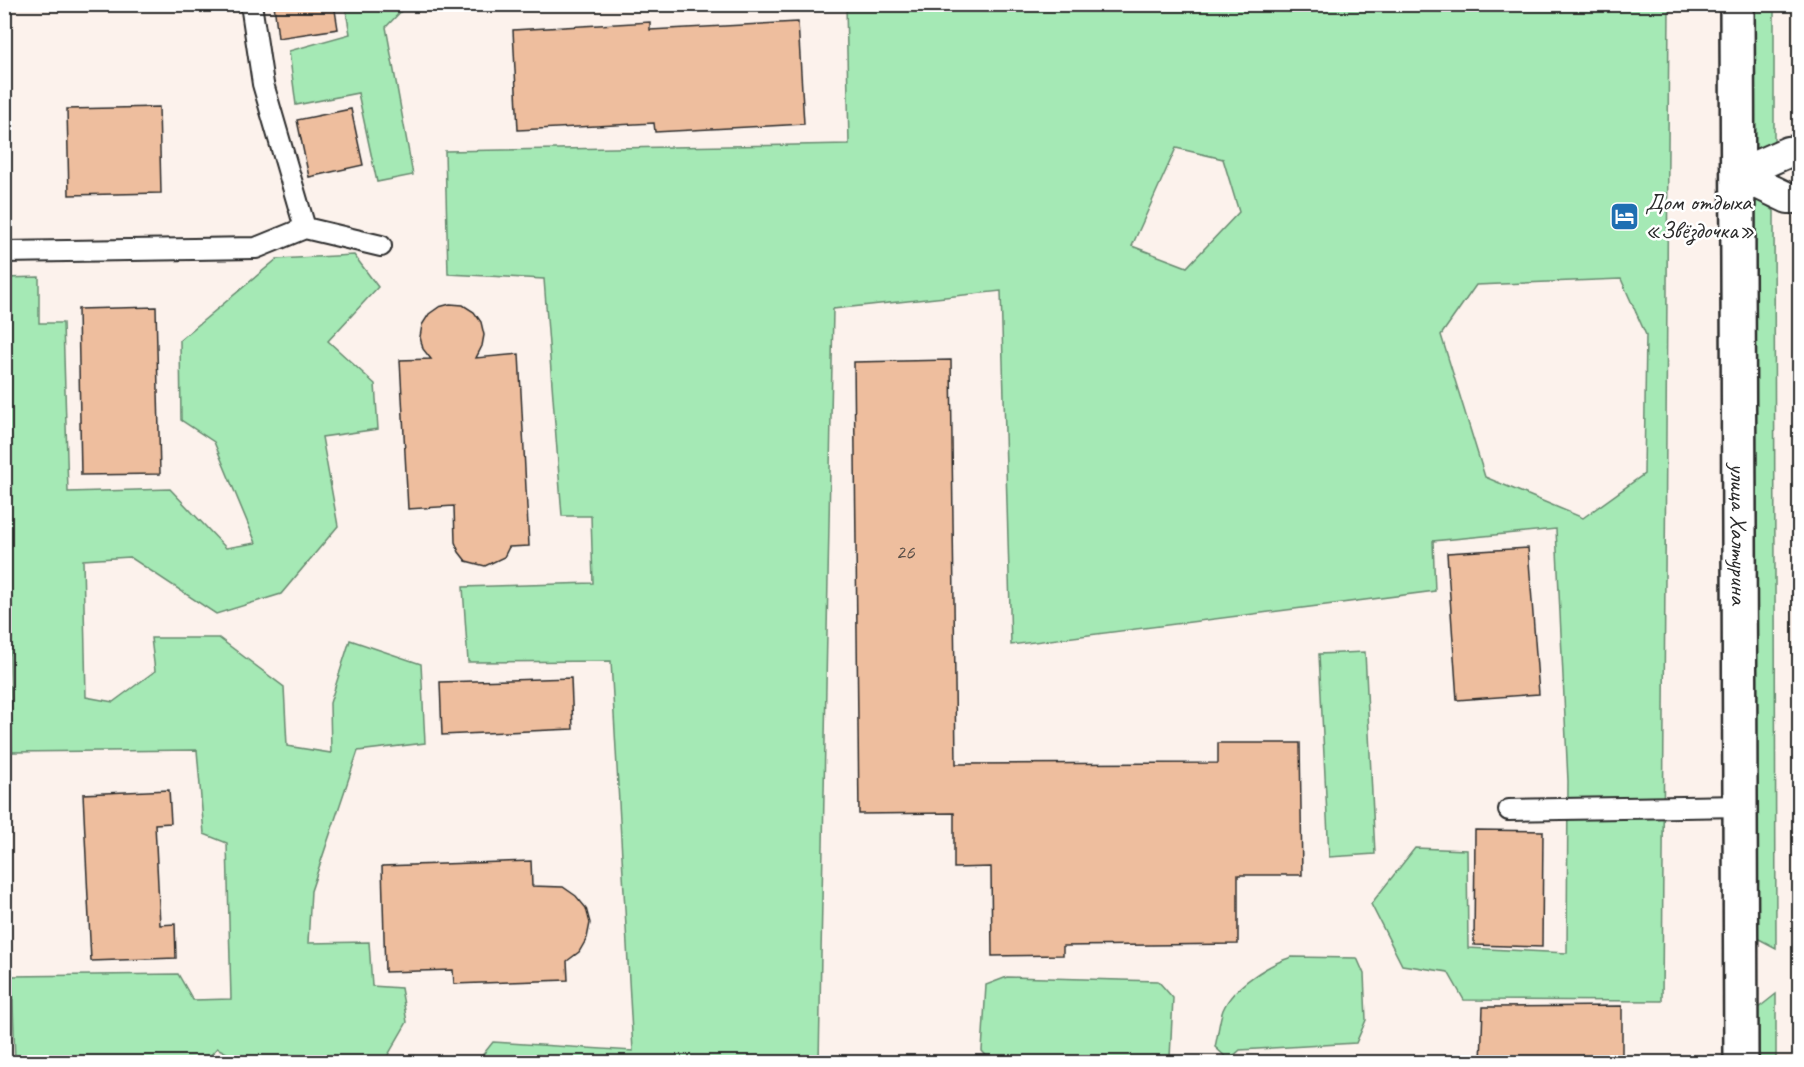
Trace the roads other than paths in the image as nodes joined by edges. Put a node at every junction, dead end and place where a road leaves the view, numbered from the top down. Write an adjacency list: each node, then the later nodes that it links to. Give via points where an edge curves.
1 (251, 4): 6 (lane, via 263,84)
2 (1737, 4): 4 (street, улица Халтурина)
3 (1800, 151): 4 (street, via 1788,152)
4 (1737, 174): 5 (street, via 1788,198); 9 (street, улица Халтурина)
5 (1800, 198)
6 (305, 228): 7 (lane); 8 (lane, via 256,248)
7 (381, 246)
8 (4, 252)
9 (1742, 806): 10 (lane); 11 (street, улица Халтурина)
10 (1509, 810)
11 (1741, 1062)

